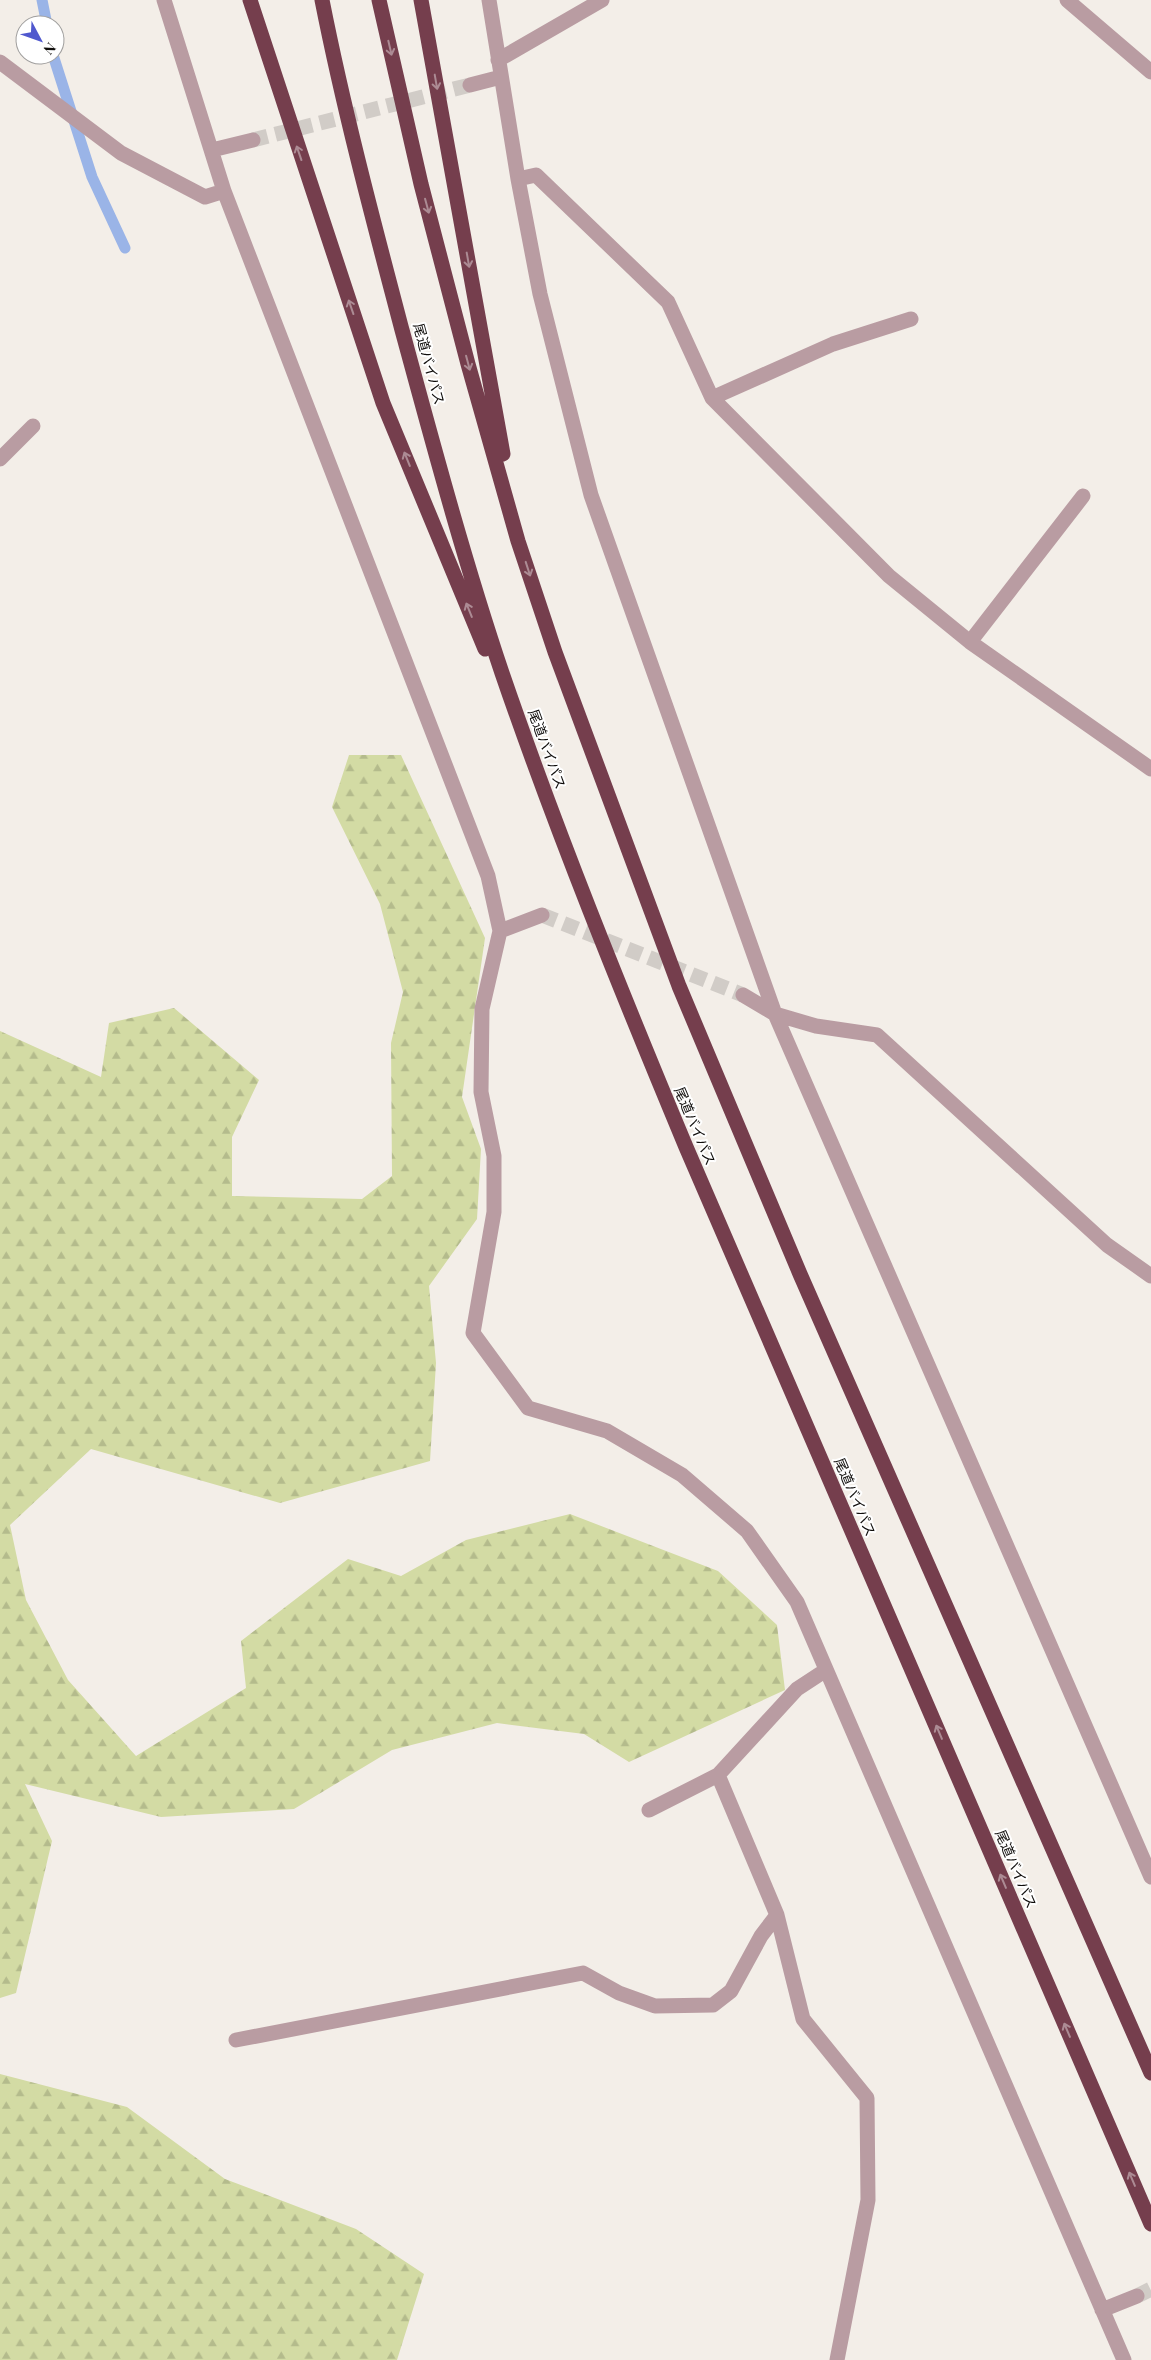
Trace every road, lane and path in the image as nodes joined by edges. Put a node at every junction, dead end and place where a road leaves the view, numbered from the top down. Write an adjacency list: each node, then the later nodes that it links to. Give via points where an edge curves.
1 (164, 0): 15 (street)
2 (250, 0): 26 (highway, one-way to 2, via 384,402)
3 (322, 0): 26 (highway, 尾道バイパス, via 369,203 464,552 502,673)
4 (379, 0): 23 (highway, one-way to 23, via 421,184)
5 (421, 0): 23 (highway, one-way to 23)
6 (489, 0): 9 (street)
7 (602, 0): 9 (street)
8 (1067, 0): 11 (street)
9 (498, 60): 12 (street)
10 (0, 62): 17 (street, via 121,154 205,197)
11 (1151, 72)
12 (501, 77): 13 (street); 16 (street)
13 (470, 85)
14 (253, 140): 15 (street)
15 (212, 150): 17 (street)
16 (518, 179): 19 (street, via 536,175 668,302); 30 (street, via 540,294 591,495)
17 (224, 191): 28 (street, via 488,876)
18 (911, 319): 19 (street, via 833,344)
19 (712, 398): 24 (street, via 889,576)
20 (33, 426): 21 (street)
21 (0, 459)
22 (1083, 496): 24 (street)
23 (518, 542): 38 (highway, one-way to 38, via 555,652 683,995 800,1274)
24 (970, 642): 25 (street)
25 (1151, 769)
26 (561, 833): 39 (highway, 尾道バイパス, one-way to 26, via 686,1147 627,1006)
27 (542, 915): 28 (street)
28 (500, 931): 32 (street, via 482,1009 481,1092 494,1156 494,1212 473,1333 528,1408 607,1431 682,1475 747,1531 797,1602)
29 (743, 995): 30 (street)
30 (775, 1014): 31 (street, via 816,1026 877,1034 1107,1245); 35 (street)
31 (1151, 1276)
32 (826, 1670): 33 (street, via 797,1688); 41 (street)
33 (718, 1775): 34 (street); 36 (street)
34 (649, 1810)
35 (1151, 1877)
36 (777, 1914): 37 (street, via 731,1991 713,2005 655,2006 619,1993 583,1973); 42 (street, via 803,2019 867,2098 868,2200)
37 (236, 2040)
38 (1151, 2073)
39 (1151, 2224)
40 (1137, 2296): 41 (street)
41 (1102, 2310): 43 (street)
42 (837, 2360)
43 (1124, 2360)

